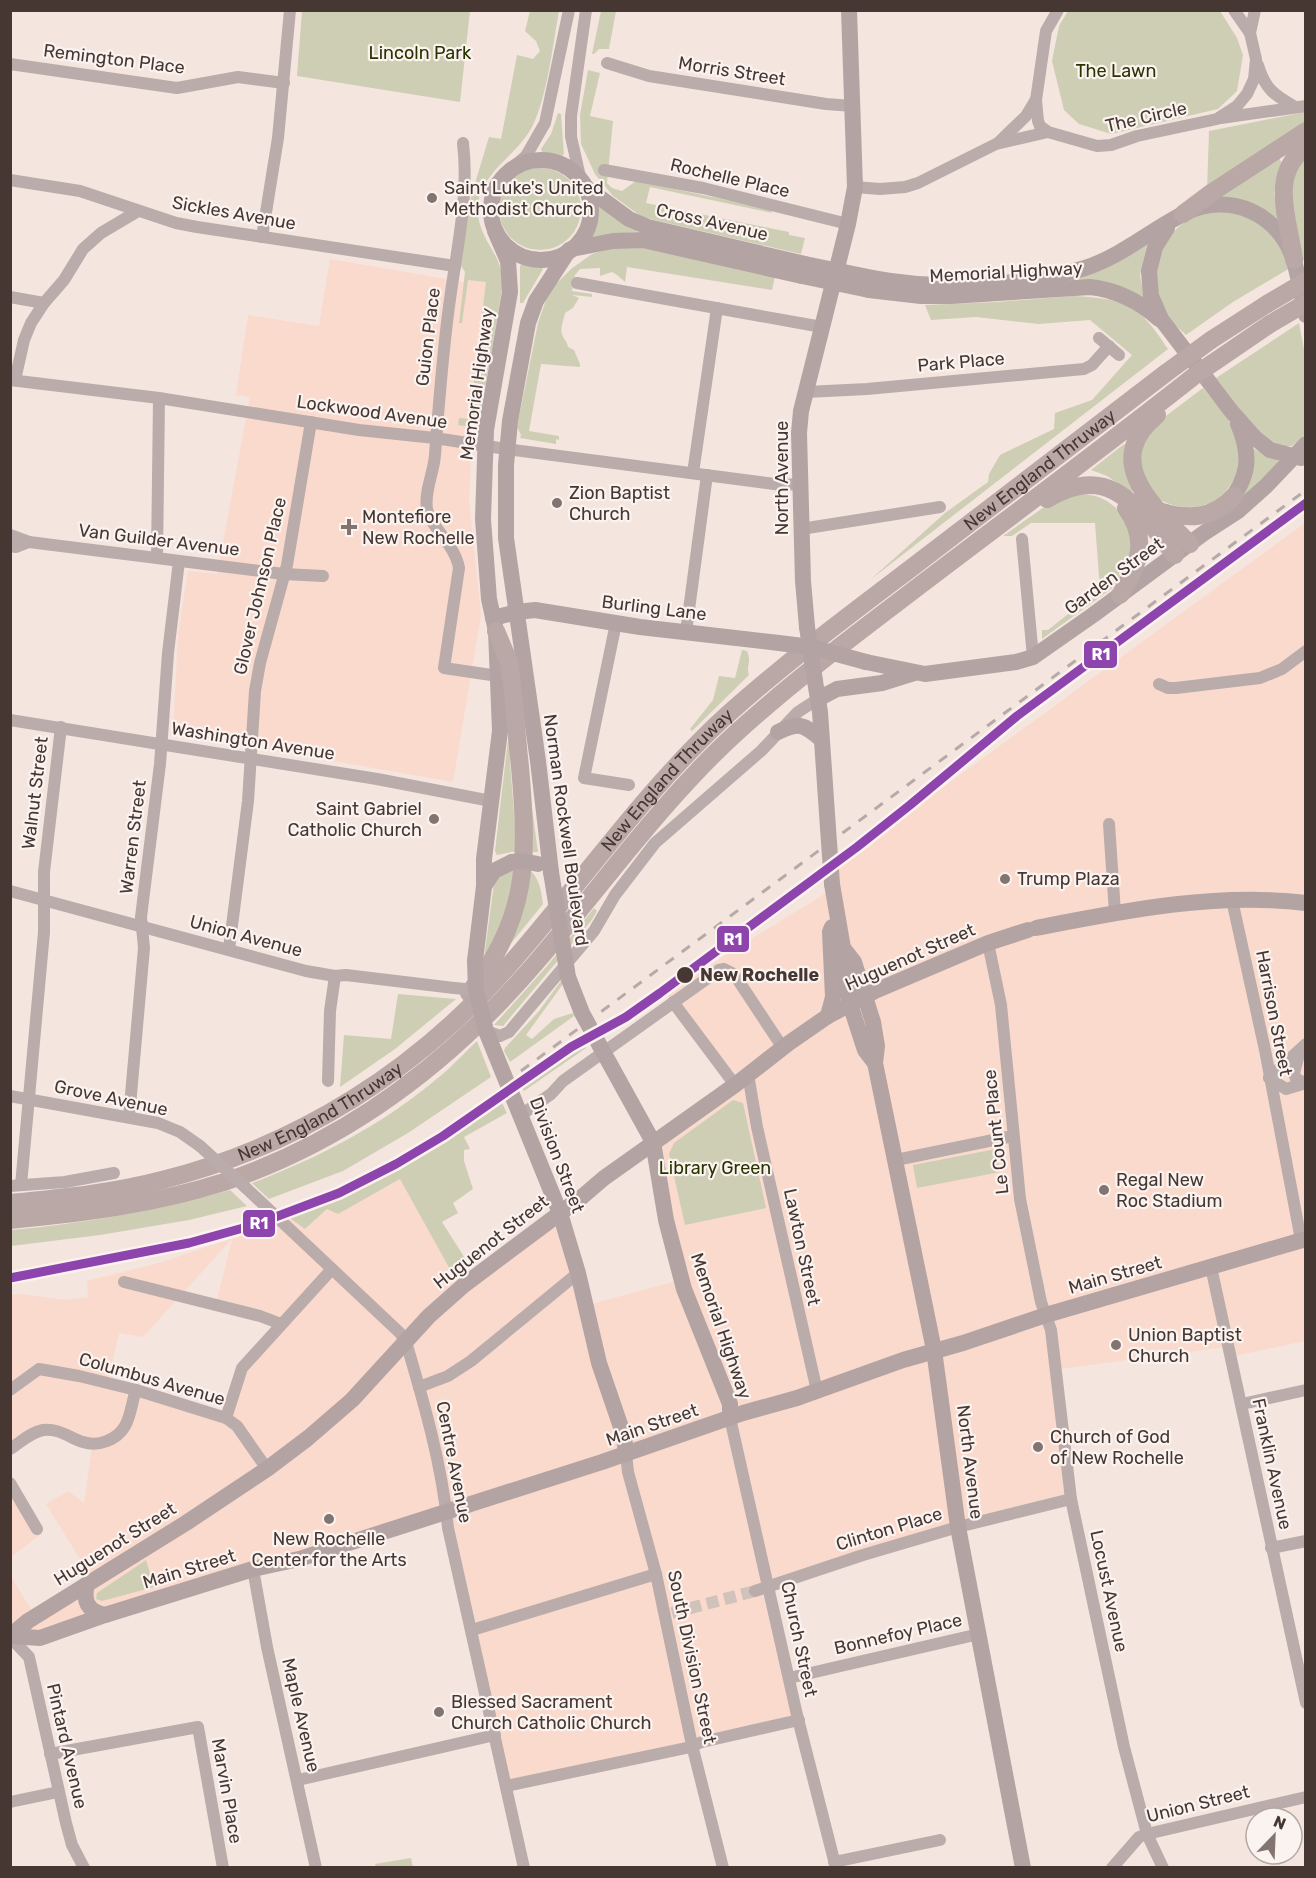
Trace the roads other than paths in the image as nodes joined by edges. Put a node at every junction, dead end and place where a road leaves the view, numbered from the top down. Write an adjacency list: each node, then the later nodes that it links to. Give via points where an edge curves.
1 (290, 10): 14 (street)
2 (570, 10): 24 (street, via 544,123 526,156)
3 (586, 10): 27 (street, via 571,116 571,137)
4 (849, 10): 16 (main road, North Avenue)
5 (1049, 10): 9 (street)
6 (1058, 10): 9 (street)
7 (1234, 10): 10 (street, The Circle)
8 (1257, 12): 10 (street)
9 (1046, 31): 15 (street)
10 (1250, 33): 11 (street, The Circle)
11 (1256, 59): 17 (street, The Circle, via 1272,93); 18 (street, The Circle, via 1254,79 1247,94)
12 (607, 63): 16 (street, Morris Street, via 649,76)
13 (10, 64): 14 (street, Remington Place, via 177,88 238,77)
14 (284, 83): 33 (street)
15 (1036, 100): 20 (street, via 1040,126); 22 (street, via 1026,116)
16 (853, 106): 28 (main road, North Avenue)
17 (1300, 107): 18 (street, The Circle)
18 (1217, 119): 20 (street, The Circle, via 1097,147)
19 (1305, 131): 30 (highway)
20 (1048, 132): 22 (street)
21 (463, 143): 36 (street, Guion Place, via 464,192)
22 (996, 144): 28 (street, via 905,187)
23 (1305, 147): 35 (highway, via 1292,159 1282,183)
24 (510, 170): 27 (main road, via 525,163 547,161 567,168); 32 (main road, via 492,198)
25 (604, 170): 31 (street, Rochelle Place, via 703,188)
26 (10, 180): 29 (street, Sickles Avenue, via 80,191)
27 (583, 184): 34 (main road, via 590,219 585,233); 37 (main road, Cross Avenue, via 629,219 648,228)
28 (855, 187): 31 (main road, North Avenue)
29 (138, 211): 33 (street, Sickles Avenue, via 176,223); 42 (street, via 91,240)
30 (1181, 216): 35 (main road, Memorial Highway, via 1217,204 1250,210 1275,228); 40 (main road, Memorial Highway, via 1117,255 1070,272 974,284); 46 (main road, via 1159,239 1149,271 1151,296)
31 (848, 224): 47 (main road, North Avenue)
32 (495, 231): 34 (main road, via 507,247 527,258 549,259); 56 (main road, Memorial Highway, via 508,261 510,292)
33 (262, 237): 36 (street, Sickles Avenue)
34 (570, 250): 37 (main road, Cross Avenue, via 613,241 643,240); 57 (main road, Memorial Highway, via 536,301 528,322)
35 (1294, 260): 45 (main road, Memorial Highway)
36 (455, 266): 55 (street, Guion Place)
37 (804, 270): 40 (main road, Memorial Highway, bridge)
38 (1305, 281): 119 (highway, New England Thruway, bridge, via 1166,373 826,633 725,717 657,787 490,987)
39 (577, 283): 44 (street)
40 (871, 284): 46 (main road, Memorial Highway, via 921,296 1099,288 1132,299)
41 (10, 297): 42 (street)
42 (44, 303): 49 (street, via 24,340)
43 (1305, 303): 51 (highway, New England Thruway, bridge, via 1224,354)
44 (717, 308): 47 (street); 59 (street)
45 (1305, 315)
46 (1166, 326): 53 (main road)
47 (822, 327): 50 (main road, North Avenue)
48 (1119, 355): 50 (street, Park Place, via 1104,342 1092,365 1084,369)
49 (13, 380): 52 (street, Lockwood Avenue)
50 (806, 392): 61 (main road, North Avenue, via 799,433)
51 (1180, 392): 65 (highway, via 1152,419 1134,448 1138,485); 68 (highway, New England Thruway)
52 (159, 398): 54 (street, Lockwood Avenue); 74 (street)
53 (1232, 412): 58 (main road, via 1266,448); 63 (main road, via 1247,454 1245,476)
54 (311, 422): 55 (street, Lockwood Avenue); 76 (street, Glover Johnson Place)
55 (435, 438): 56 (street, Lockwood Avenue); 86 (street, Guion Place, via 427,510 453,550 459,568 444,668)
56 (486, 446): 57 (street, Lockwood Avenue); 81 (main road, Memorial Highway, via 483,519)
57 (506, 450): 59 (street, Lockwood Avenue); 79 (main road, Memorial Highway, via 504,506)
58 (1302, 453): 70 (main road, Garden Street, via 1238,512)
59 (693, 473): 60 (street, Lockwood Avenue)
60 (707, 475): 61 (street, Lockwood Avenue); 82 (street)
61 (800, 484): 66 (main road, North Avenue)
62 (1108, 489): 68 (highway, via 1093,485 1072,487); 73 (highway, via 1133,505); 78 (highway, via 1128,510 1139,540 1137,564)
63 (1234, 496): 65 (highway, via 1220,509 1201,516 1183,517); 70 (main road)
64 (940, 507): 66 (street)
65 (1158, 511): 70 (highway)
66 (801, 529): 83 (main road, North Avenue, bridge)
67 (10, 535): 71 (street, Van Guilder Avenue)
68 (986, 535): 136 (highway, New England Thruway, via 802,676 732,737 664,808 497,1007 450,1052 398,1092 315,1143 223,1182 130,1205)
69 (1022, 539): 85 (street)
70 (1197, 539): 73 (main road, Garden Street)
71 (28, 542): 72 (street, Van Guilder Avenue); 74 (street, Van Guilder Avenue)
72 (10, 546)
73 (1175, 555): 78 (main road, Garden Street)
74 (157, 558): 75 (street, Van Guilder Avenue)
75 (179, 561): 76 (street, Van Guilder Avenue); 94 (street, Warren Street)
76 (284, 574): 77 (street); 95 (street, Glover Johnson Place, via 255,691)
77 (323, 576)
78 (1120, 595): 85 (main road, Garden Street)
79 (517, 612): 80 (main road, Burling Lane, via 535,610); 81 (main road, Burling Lane); 99 (main road, Norman Rockwell Boulevard, via 540,772)
80 (616, 623): 82 (main road, Burling Lane); 96 (street, via 584,778)
81 (495, 624): 86 (main road, Division Street); 119 (highway, via 509,662 515,714 525,829 521,885 508,927 487,968 447,1018)
82 (686, 632): 83 (main road, Burling Lane, bridge)
83 (811, 647): 87 (main road, Garden Street, bridge); 89 (main road, North Avenue, bridge)
84 (1305, 651): 88 (street, via 1282,669 1260,678 1176,688)
85 (1033, 657): 87 (main road, Garden Street)
86 (498, 676): 97 (main road, Division Street, via 500,731)
87 (907, 676): 89 (main road, via 844,687)
88 (1159, 684)
89 (818, 699): 92 (street); 93 (main road, North Avenue)
90 (10, 720): 91 (street, Washington Avenue)
91 (61, 727): 94 (street, Washington Avenue); 102 (street, Walnut Street)
92 (778, 732): 93 (main road, via 799,725); 115 (street, via 655,843 594,931 508,1032 500,1036)
93 (821, 739): 106 (main road, North Avenue, bridge)
94 (161, 745): 95 (street, Washington Avenue); 107 (street, Warren Street)
95 (252, 759): 97 (street, Washington Avenue); 109 (street, Glover Johnson Place)
96 (629, 785)
97 (490, 801): 100 (main road, Division Street)
98 (1109, 824): 105 (street)
99 (547, 868): 100 (main road, bridge, via 512,862 494,871); 118 (main road, Norman Rockwell Boulevard, bridge, via 568,977)
100 (484, 886): 111 (main road, Division Street, bridge, via 475,961)
101 (10, 891): 102 (street, Union Avenue)
102 (43, 900): 107 (street, Union Avenue); 125 (street, Walnut Street, via 44,932)
103 (1232, 900): 104 (main road, Huguenot Street); 105 (main road, Huguenot Street); 120 (street, Harrison Street)
104 (1305, 903)
105 (1115, 913): 108 (main road, Huguenot Street, via 1032,929)
106 (836, 914): 112 (main road, North Avenue, via 843,948 841,965); 114 (main road, via 830,932 833,997)
107 (142, 927): 109 (street, Union Avenue); 127 (street, Warren Street, via 144,948)
108 (988, 943): 112 (main road, Huguenot Street); 128 (street, Le Count Place, via 1001,1005)
109 (229, 949): 110 (street, Union Avenue)
110 (335, 976): 111 (street, Union Avenue, bridge); 122 (street)
111 (476, 990): 115 (main road, Division Street, bridge)
112 (857, 1000): 114 (main road, Huguenot Street); 131 (main road, North Avenue, via 873,1022 875,1063)
113 (673, 1002): 117 (street, via 715,971 724,969 734,974); 118 (street); 121 (street)
114 (828, 1016): 117 (main road, Huguenot Street)
115 (486, 1031): 126 (main road, Division Street)
116 (1304, 1046): 120 (street); 123 (street, via 1294,1073 1296,1079)
117 (783, 1048): 121 (main road, Huguenot Street)
118 (602, 1049): 126 (street, via 563,1081); 129 (main road, Memorial Highway)
119 (393, 1073): 134 (highway, New England Thruway, via 310,1125 220,1163 159,1182)
120 (1269, 1078): 123 (street, via 1286,1089); 137 (street, Harrison Street)
121 (742, 1079): 129 (main road, Huguenot Street); 150 (street, Lawton Street, via 757,1127)
122 (328, 1081)
123 (1305, 1083)
124 (10, 1096): 125 (street, Grove Avenue)
125 (30, 1099): 127 (street, Grove Avenue); 133 (street, Walnut Street)
126 (518, 1106): 135 (main road, Division Street)
127 (129, 1117): 130 (street, Grove Avenue, via 168,1127)
128 (1013, 1136): 131 (street); 142 (street, Le Count Place, via 1023,1212)
129 (653, 1142): 135 (main road, Huguenot Street); 153 (main road, Memorial Highway, via 666,1220 684,1289 730,1404)
130 (200, 1146): 139 (street, Centre Avenue, bridge)
131 (896, 1160): 145 (main road, North Avenue)
132 (114, 1173): 133 (street)
133 (16, 1186)
134 (10, 1203)
135 (560, 1213): 140 (main road, Division Street); 144 (main road, Huguenot Street, via 464,1285)
136 (10, 1220)
137 (1303, 1240): 138 (main road, Main Street)
138 (1211, 1267): 142 (main road, Main Street); 151 (street, Franklin Avenue)
139 (332, 1269): 143 (street); 144 (street, Centre Avenue)
140 (578, 1273): 146 (street, via 471,1361); 155 (main road, Division Street)
141 (124, 1282): 143 (street)
142 (1046, 1315): 145 (main road, Main Street); 158 (street, Locust Avenue)
143 (281, 1324): 152 (street, via 242,1368)
144 (406, 1342): 146 (street, Centre Avenue); 156 (main road, Huguenot Street, via 352,1400)
145 (934, 1350): 150 (main road, Main Street); 160 (main road, North Avenue)
146 (420, 1387): 159 (street, Centre Avenue)
147 (10, 1390): 148 (street, Columbus Avenue, via 39,1369)
148 (136, 1390): 152 (street, Columbus Avenue); 154 (street, via 125,1426 104,1442 83,1442 45,1430 33,1433)
149 (1305, 1390): 151 (street)
150 (817, 1391): 153 (main road, Main Street)
151 (1242, 1404): 163 (street, Franklin Avenue)
152 (226, 1418): 156 (street, Columbus Avenue, via 237,1426)
153 (729, 1418): 155 (main road, Main Street); 167 (street, Church Street)
154 (10, 1449)
155 (626, 1454): 159 (main road, Main Street); 165 (street, South Division Street)
156 (267, 1469): 166 (main road, Huguenot Street)
157 (10, 1483): 161 (street)
158 (1071, 1499): 160 (street, Clinton Place); 184 (street, Locust Avenue, via 1124,1747)
159 (447, 1513): 164 (main road, Main Street, via 299,1559); 170 (street, Centre Avenue)
160 (958, 1527): 167 (street, Clinton Place); 171 (main road, North Avenue)
161 (37, 1529)
162 (1305, 1541): 163 (street)
163 (1271, 1548): 174 (street, Franklin Avenue)
164 (253, 1569): 169 (main road, Main Street); 179 (street, Maple Avenue)
165 (656, 1574): 170 (street); 177 (street, South Division Street, via 669,1614)
166 (87, 1584): 169 (main road, via 87,1606); 172 (main road, Huguenot Street)
167 (769, 1588): 168 (street, Clinton Place); 173 (street, Church Street)
168 (755, 1591)
169 (105, 1615): 172 (main road, Main Street, via 40,1638)
170 (472, 1630): 176 (street, Centre Avenue)
171 (979, 1634): 173 (street, Bonnefoy Place); 192 (main road, North Avenue)
172 (10, 1636): 178 (street, Pintard Avenue, via 28,1657)
173 (789, 1678): 175 (street, Church Street)
174 (1305, 1703)
175 (799, 1720): 177 (street); 186 (street, Church Street)
176 (495, 1735): 179 (street); 180 (street, Centre Avenue)
177 (692, 1746): 180 (street); 191 (street, South Division Street)
178 (50, 1754): 181 (street, Pintard Avenue); 188 (street, Marvin Place, via 198,1727)
179 (298, 1780): 189 (street, Maple Avenue)
180 (506, 1786): 190 (street, Centre Avenue)
181 (58, 1792): 183 (street); 187 (street, Pintard Avenue, via 72,1845)
182 (1305, 1797): 184 (street, Union Street)
183 (10, 1802)
184 (1147, 1834): 193 (street, Union Street, via 1139,1837); 194 (street, Locust Avenue)
185 (940, 1840): 186 (street)
186 (835, 1865)
187 (84, 1868)
188 (223, 1868)
189 (316, 1868)
190 (524, 1868)
191 (723, 1868)
192 (1023, 1868)
193 (1112, 1868)
194 (1163, 1868)

